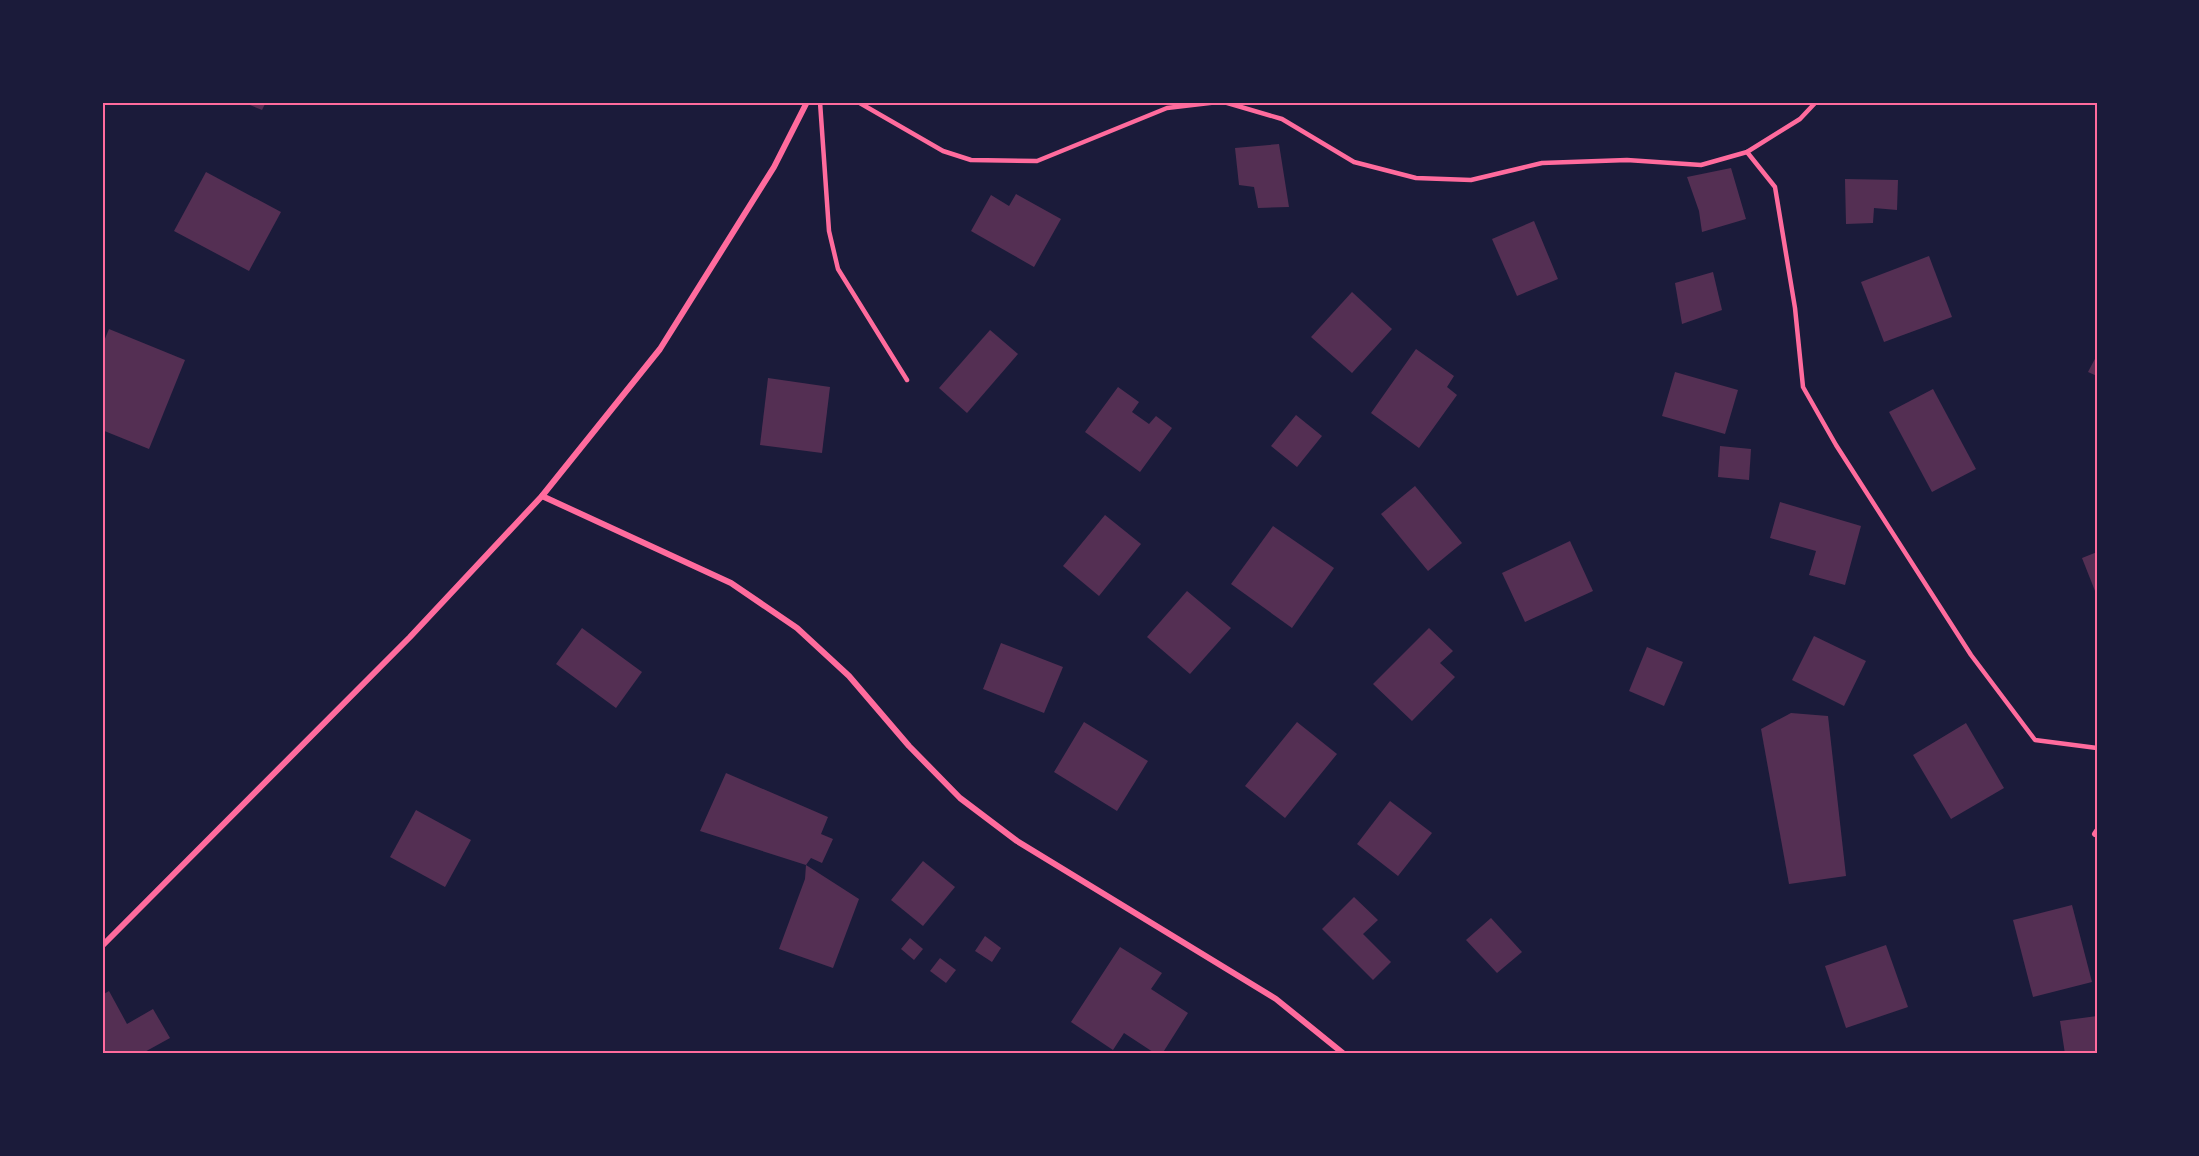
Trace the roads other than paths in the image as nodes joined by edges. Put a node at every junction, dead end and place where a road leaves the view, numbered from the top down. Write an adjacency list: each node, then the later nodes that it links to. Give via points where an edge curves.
1 (807, 102): 9 (street, via 774,167 660,349)
2 (820, 102): 8 (lane, via 829,231 838,269)
3 (858, 102): 4 (lane, via 943,151 971,160 1037,161 1167,108)
4 (1218, 102)
5 (1224, 102): 7 (lane, via 1282,119 1354,162 1416,178 1471,180 1542,163 1627,160 1701,165)
6 (1816, 102): 7 (lane, via 1800,119)
7 (1747, 152): 10 (lane, via 1775,187 1795,308 1803,387 1836,445 1971,655 2035,740)
8 (907, 380)
9 (542, 496): 11 (street, via 410,637); 12 (street, via 730,583 797,628 849,676 960,798 1017,841 1275,999)
10 (2097, 748)
11 (102, 946)
12 (1344, 1054)

